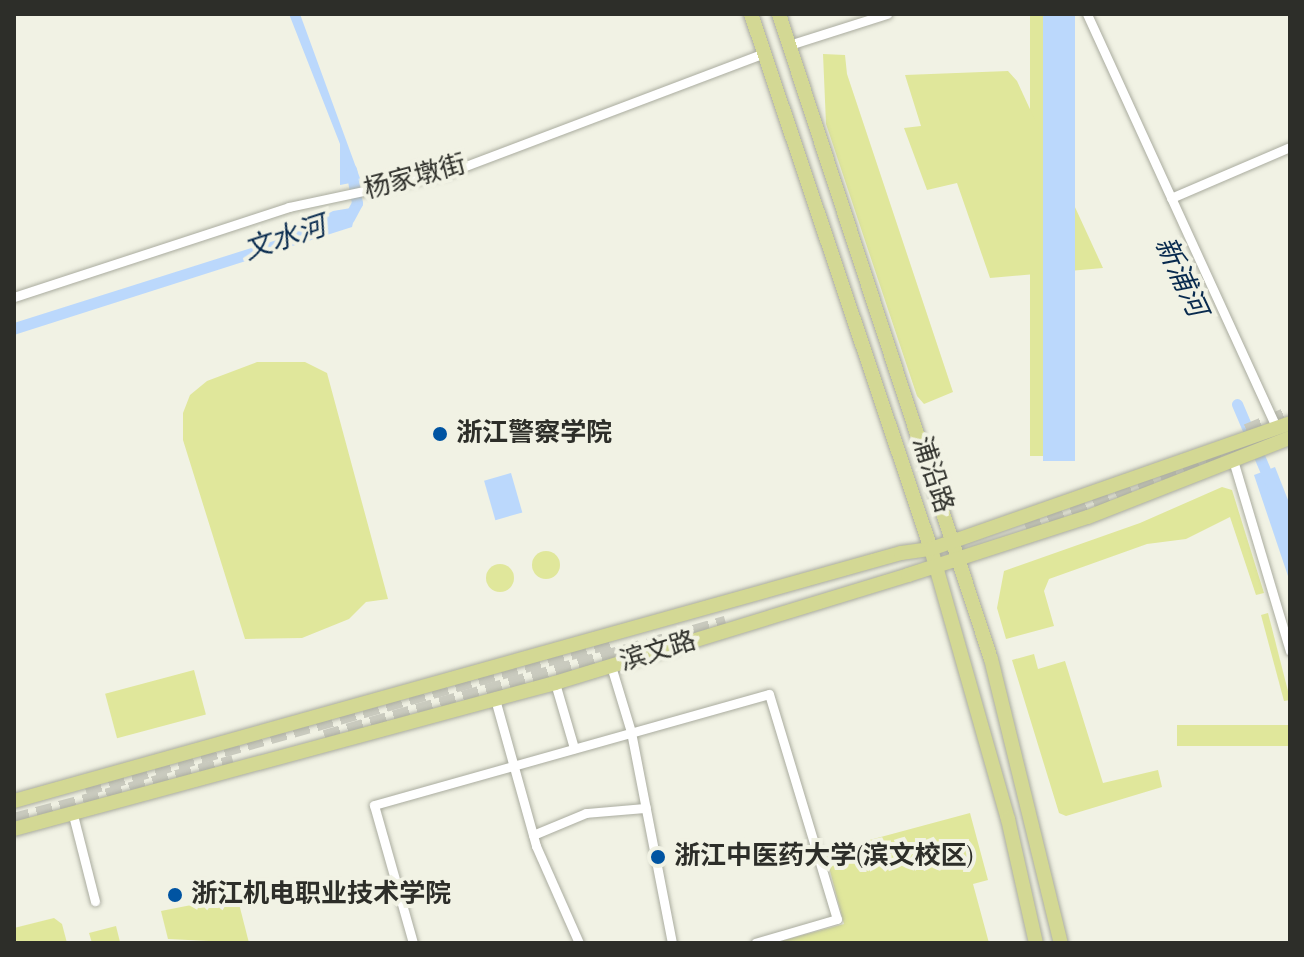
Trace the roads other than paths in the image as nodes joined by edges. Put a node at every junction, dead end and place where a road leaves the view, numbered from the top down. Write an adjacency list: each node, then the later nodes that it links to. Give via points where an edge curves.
1 (751, 14): 6 (main road, 浦沿路)
2 (779, 14): 5 (main road, 浦沿路)
3 (887, 14): 5 (street)
4 (1087, 14): 8 (street)
5 (789, 45): 12 (main road, 浦沿路)
6 (764, 53): 9 (street, 杨家墩街, via 447,173 289,207); 13 (main road, 浦沿路)
7 (1290, 147): 8 (street)
8 (1171, 198): 10 (street)
9 (14, 297)
10 (1284, 433): 11 (main road, 滨文路)
11 (1229, 455): 12 (main road, 滨文路); 14 (main road, 滨文路, via 1219,466); 16 (street)
12 (954, 541): 13 (main road, 滨文路); 14 (main road, 浦沿路)
13 (931, 549): 15 (main road, 浦沿路); 23 (main road, 滨文路, via 901,553)
14 (960, 559): 15 (main road, 滨文路); 34 (main road, 浦沿路, via 1006,713)
15 (936, 567): 17 (main road, 滨文路); 33 (main road, via 1008,819)
16 (1290, 651)
17 (611, 666): 18 (main road, 滨文路); 20 (street)
18 (555, 683): 19 (main road, 滨文路); 21 (street)
19 (495, 699): 22 (street); 25 (main road, 滨文路)
20 (631, 732): 21 (street); 24 (street); 32 (street, via 769,694 837,919)
21 (574, 748): 22 (street)
22 (514, 765): 27 (street); 29 (street, via 374,805)
23 (14, 801)
24 (646, 808): 27 (street, via 586,813); 31 (street)
25 (73, 815): 26 (main road, 滨文路); 28 (street)
26 (14, 829)
27 (533, 835): 30 (street)
28 (95, 901)
29 (413, 943)
30 (579, 943)
31 (672, 943)
32 (755, 943)
33 (1036, 943)
34 (1061, 943)

